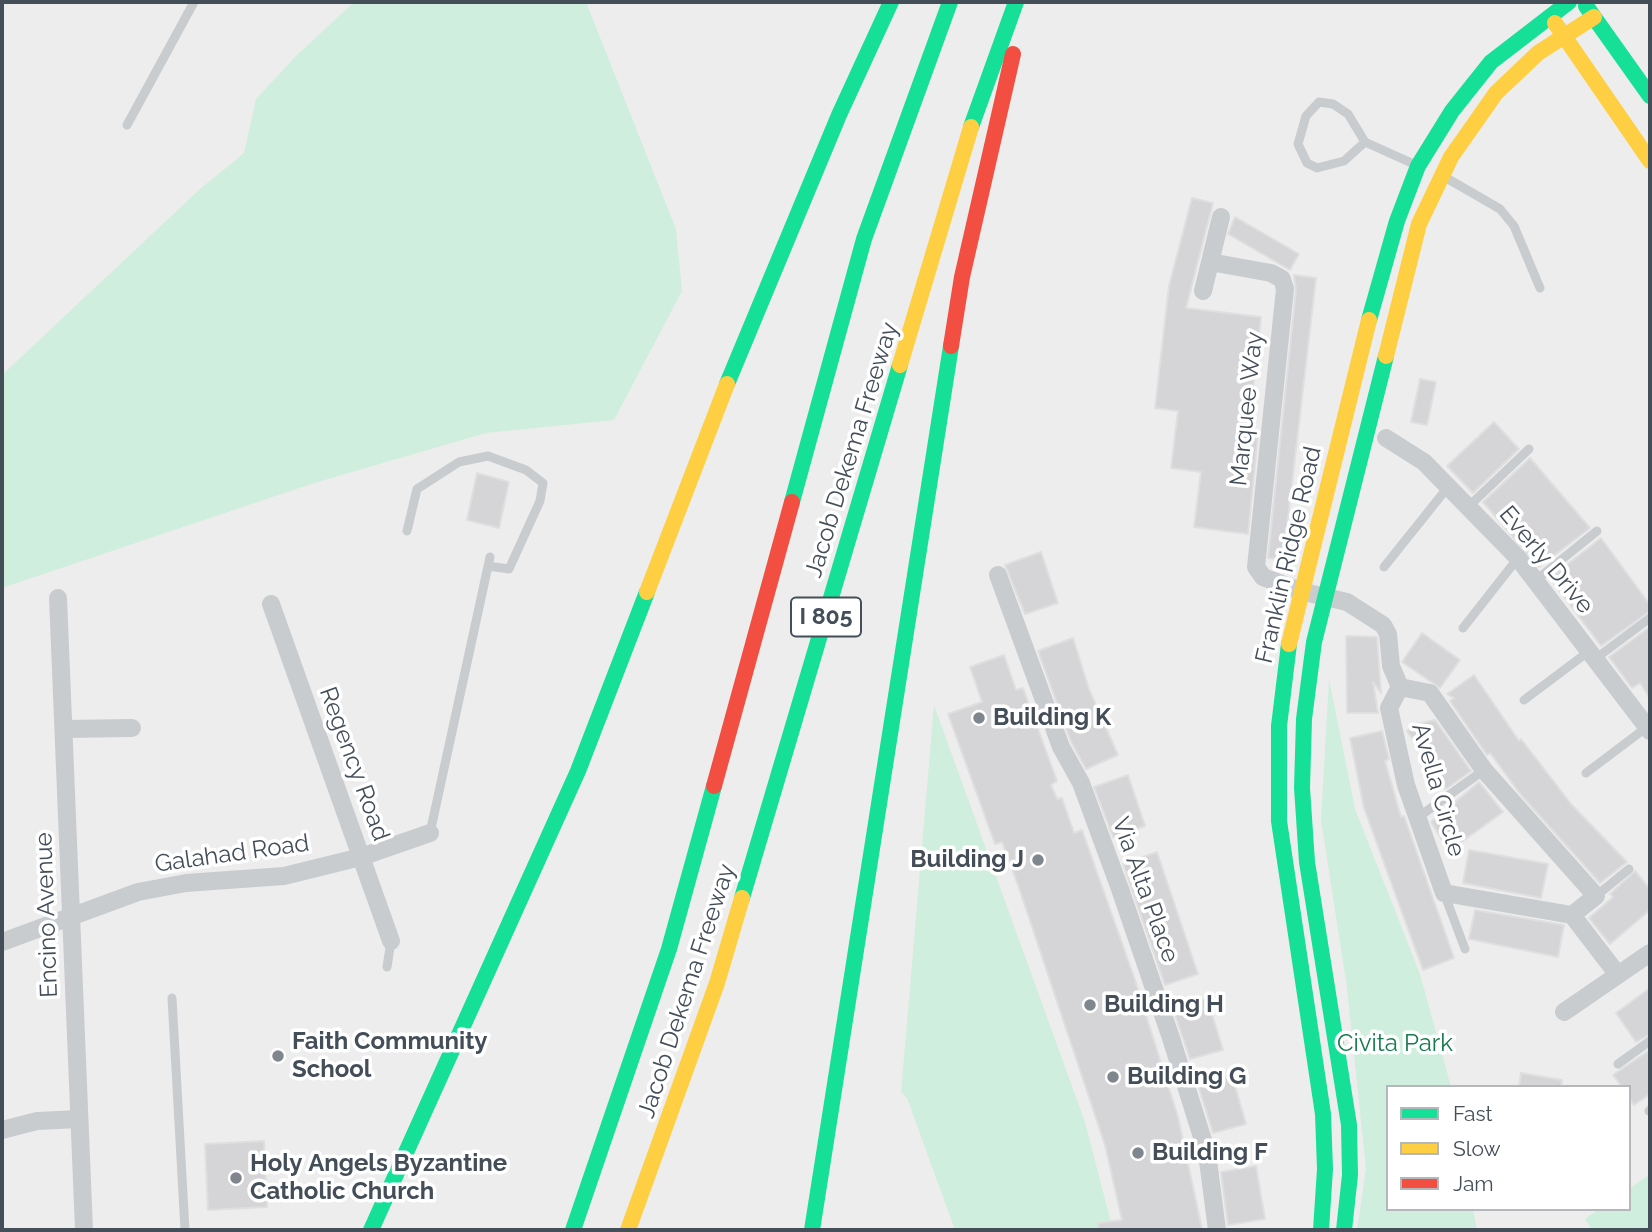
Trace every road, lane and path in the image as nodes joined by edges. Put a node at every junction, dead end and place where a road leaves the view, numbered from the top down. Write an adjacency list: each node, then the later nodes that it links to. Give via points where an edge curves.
1 (194, 2): 13 (lane)
2 (891, 2): 73 (main road, via 749,326 578,771)
3 (950, 2): 74 (main road, Jacob Dekema Freeway / I 805, via 864,239 669,949)
4 (1016, 2): 75 (main road, Jacob Dekema Freeway / I 805, via 980,97 717,983)
5 (1026, 2): 76 (main road, via 962,277)
6 (1569, 2): 8 (main road, Franklin Ridge Road)
7 (1583, 2): 9 (main road)
8 (1549, 14): 10 (main road); 12 (main road, Franklin Ridge Road, via 1491,62)
9 (1594, 17): 10 (main road, Franklin Ridge Road); 11 (main road)
10 (1564, 36): 15 (main road); 17 (main road, Franklin Ridge Road, via 1516,71 1496,93 1464,135)
11 (1650, 96)
12 (1457, 104): 16 (main road, Franklin Ridge Road); 17 (main road, via 1455,123 1435,158)
13 (127, 125)
14 (1365, 142): 14 (lane, via 1348,114 1333,104 1319,102 1306,116 1298,144 1307,163 1317,168 1344,161); 16 (lane)
15 (1650, 161)
16 (1418, 166): 19 (main road, via 1427,173 1428,183); 23 (main road, Franklin Ridge Road, via 1397,221)
17 (1442, 175): 19 (main road, Franklin Ridge Road); 21 (lane, via 1500,209 1514,226)
18 (1221, 217): 20 (street)
19 (1419, 224): 24 (main road, Franklin Ridge Road)
20 (1210, 262): 22 (street); 36 (street, Marquee Way, via 1271,273 1282,279 1285,289 1254,560 1263,577)
21 (1540, 288)
22 (1203, 292)
23 (1359, 360): 24 (main road, via 1364,372 1355,417); 29 (main road, Franklin Ridge Road)
24 (1365, 434): 25 (main road); 37 (main road, Franklin Ridge Road)
25 (1386, 438): 27 (street, Everly Drive, via 1424,462)
26 (1529, 449): 28 (lane)
27 (1448, 487): 28 (street, Everly Drive); 33 (lane)
28 (1468, 507): 32 (street, Everly Drive)
29 (1321, 516): 36 (main road, Franklin Ridge Road); 37 (main road, via 1324,540 1313,585)
30 (407, 531): 52 (lane, via 417,489 459,462 488,456 526,470 543,483 540,501 509,569 489,562)
31 (1597, 531): 35 (lane)
32 (1518, 558): 35 (street, Everly Drive); 41 (lane)
33 (1384, 567)
34 (998, 575): 77 (street, Via Alta Place, via 1060,747 1081,783 1171,1038 1207,1153)
35 (1535, 581): 42 (street, Everly Drive)
36 (1300, 591): 37 (street, Marquee Way); 43 (main road, via 1313,600 1307,651); 78 (main road, Franklin Ridge Road, via 1283,686 1277,779 1283,859 1323,1114)
37 (1324, 597): 43 (main road, Franklin Ridge Road); 44 (street, Marquee Way, via 1347,602 1383,625)
38 (58, 598): 47 (street, Encino Avenue)
39 (271, 604): 53 (street, Regency Road)
40 (1650, 618): 42 (lane)
41 (1463, 628)
42 (1592, 656): 45 (lane); 48 (street, Everly Drive)
43 (1310, 662): 79 (main road, Franklin Ridge Road, via 1302,756 1304,822 1349,1125)
44 (1399, 687): 49 (street, Avella Circle, via 1430,693); 51 (street, Avella Circle, via 1390,708)
45 (1524, 700)
46 (132, 728): 47 (street)
47 (65, 729): 58 (street, Encino Avenue)
48 (1648, 729): 50 (lane)
49 (1484, 770): 51 (lane); 56 (street, Avella Circle)
50 (1586, 774)
51 (1416, 819): 55 (street, Avella Circle)
52 (430, 833): 53 (street, Galahad Road)
53 (361, 857): 58 (street, Galahad Road, via 284,876 186,883 138,892); 59 (street, Regency Road)
54 (1629, 869): 56 (lane)
55 (1444, 893): 57 (street, Avella Circle); 61 (lane)
56 (1596, 896): 57 (street)
57 (1572, 915): 64 (street)
58 (72, 918): 60 (street, Galahad Road); 69 (street, Encino Avenue)
59 (391, 941): 63 (lane)
60 (2, 942)
61 (1465, 949)
62 (1650, 954): 64 (street)
63 (387, 967)
64 (1618, 975): 66 (street)
65 (172, 998): 72 (lane)
66 (1564, 1012)
67 (1650, 1041): 68 (lane)
68 (1618, 1064)
69 (79, 1119): 70 (street, via 37,1121); 71 (street, Encino Avenue)
70 (2, 1130)
71 (84, 1230)
72 (185, 1230)
73 (371, 1230)
74 (573, 1230)
75 (628, 1230)
76 (812, 1230)
77 (1217, 1230)
78 (1321, 1230)
79 (1344, 1230)

